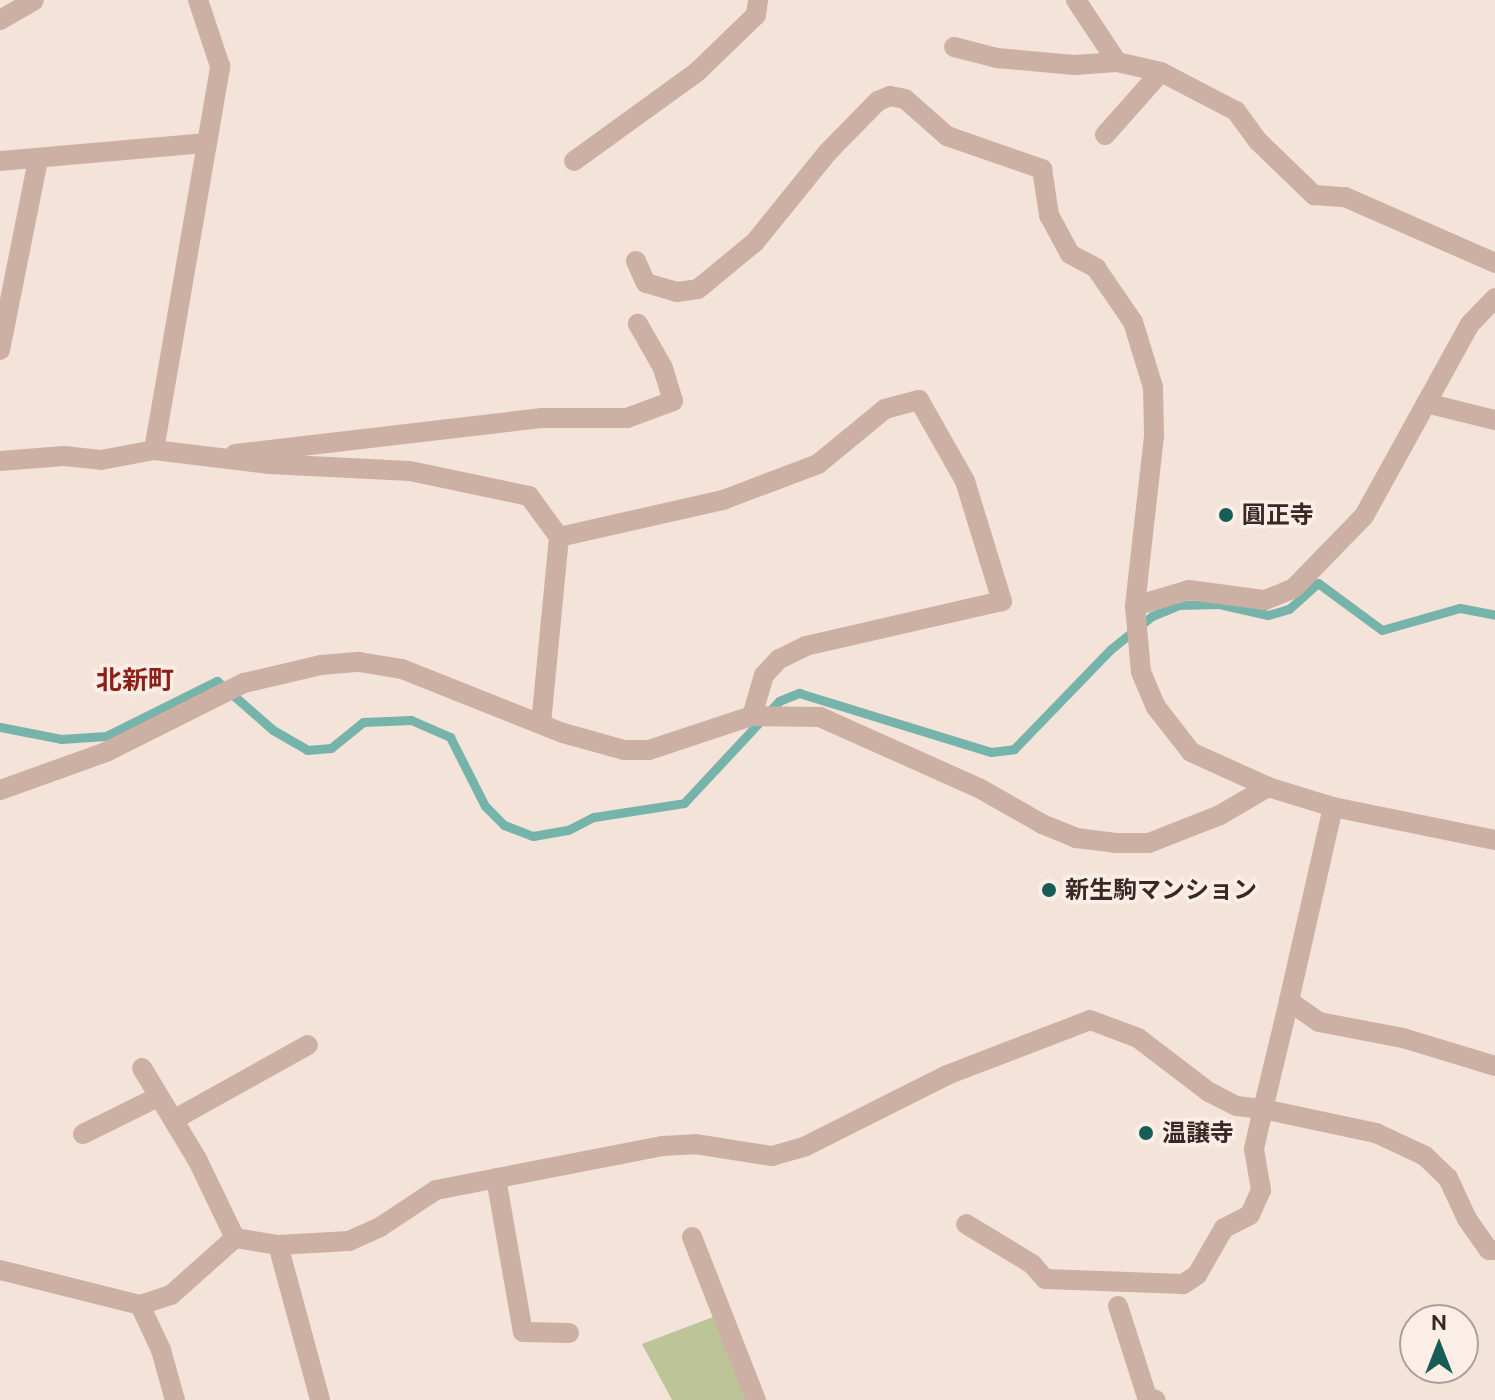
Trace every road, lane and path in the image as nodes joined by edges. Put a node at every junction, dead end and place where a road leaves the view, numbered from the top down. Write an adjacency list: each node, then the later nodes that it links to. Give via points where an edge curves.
1 (34, 0): 5 (street)
2 (198, 0): 10 (street, via 220,66)
3 (758, 0): 13 (street, via 756,15 697,72)
4 (1076, 0): 7 (street)
5 (0, 20)
6 (954, 47): 7 (street, via 997,58 1075,65)
7 (1117, 62): 8 (street)
8 (1161, 72): 9 (street); 15 (street, via 1236,111 1258,141 1314,195 1345,197)
9 (1105, 135)
10 (207, 143): 11 (street); 21 (street)
11 (38, 160): 12 (street); 18 (street)
12 (0, 161)
13 (574, 161)
14 (636, 261): 25 (street, via 646,283 677,292 698,289 755,242 827,153 878,101 890,96 905,99 947,136 1042,169 1049,215 1070,254 1096,268 1133,322 1153,387 1154,436)
15 (1495, 263)
16 (1495, 298): 19 (street, via 1470,324)
17 (638, 324): 22 (street, via 663,368 673,401 627,418 541,418)
18 (0, 350)
19 (1426, 403): 20 (street); 25 (street, via 1364,516 1294,588 1265,600 1189,590)
20 (1495, 420)
21 (154, 450): 22 (street); 23 (street, via 101,460 64,456)
22 (228, 456): 24 (street, via 269,464 410,471 520,492 529,496)
23 (0, 461)
24 (559, 537): 26 (street, via 723,500 818,464 885,409 919,400 965,481 1002,601 806,646 779,659 764,675); 27 (street)
25 (1135, 606): 28 (street, via 1141,672 1176,736 1191,752)
26 (752, 716): 27 (street, via 638,751 599,747); 28 (street, via 820,717 979,788 1042,824 1101,842 1149,843 1220,815)
27 (541, 723): 29 (street, via 402,669 359,662 321,665 244,683 106,752)
28 (1268, 787): 30 (street)
29 (0, 790)
30 (1333, 807): 31 (street); 32 (street)
31 (1495, 840)
32 (1289, 1001): 34 (street, via 1319,1022 1403,1038); 37 (street)
33 (308, 1045): 38 (street)
34 (1495, 1066)
35 (142, 1068): 36 (street)
36 (158, 1097): 38 (street); 39 (street)
37 (1263, 1109): 40 (street, via 1237,1106 1209,1092 1138,1038 1090,1020 1004,1050 783,1153 662,1146); 41 (street, via 1254,1149 1261,1190 1250,1215 1224,1228 1197,1275 1183,1284 1045,1279 1032,1264); 45 (street, via 1376,1133 1425,1156 1448,1178 1467,1219 1489,1250)
38 (175, 1119): 43 (street)
39 (83, 1134)
40 (496, 1178): 44 (street, via 436,1190 349,1241); 49 (street, via 523,1332)
41 (966, 1224)
42 (692, 1237): 53 (street)
43 (235, 1238): 44 (street); 47 (street, via 171,1295)
44 (278, 1245): 52 (street)
45 (1495, 1250)
46 (0, 1270): 47 (street)
47 (140, 1305): 51 (street, via 161,1350)
48 (1118, 1306): 50 (street)
49 (569, 1333)
50 (1146, 1399)
51 (175, 1400)
52 (320, 1400)
53 (756, 1400)

